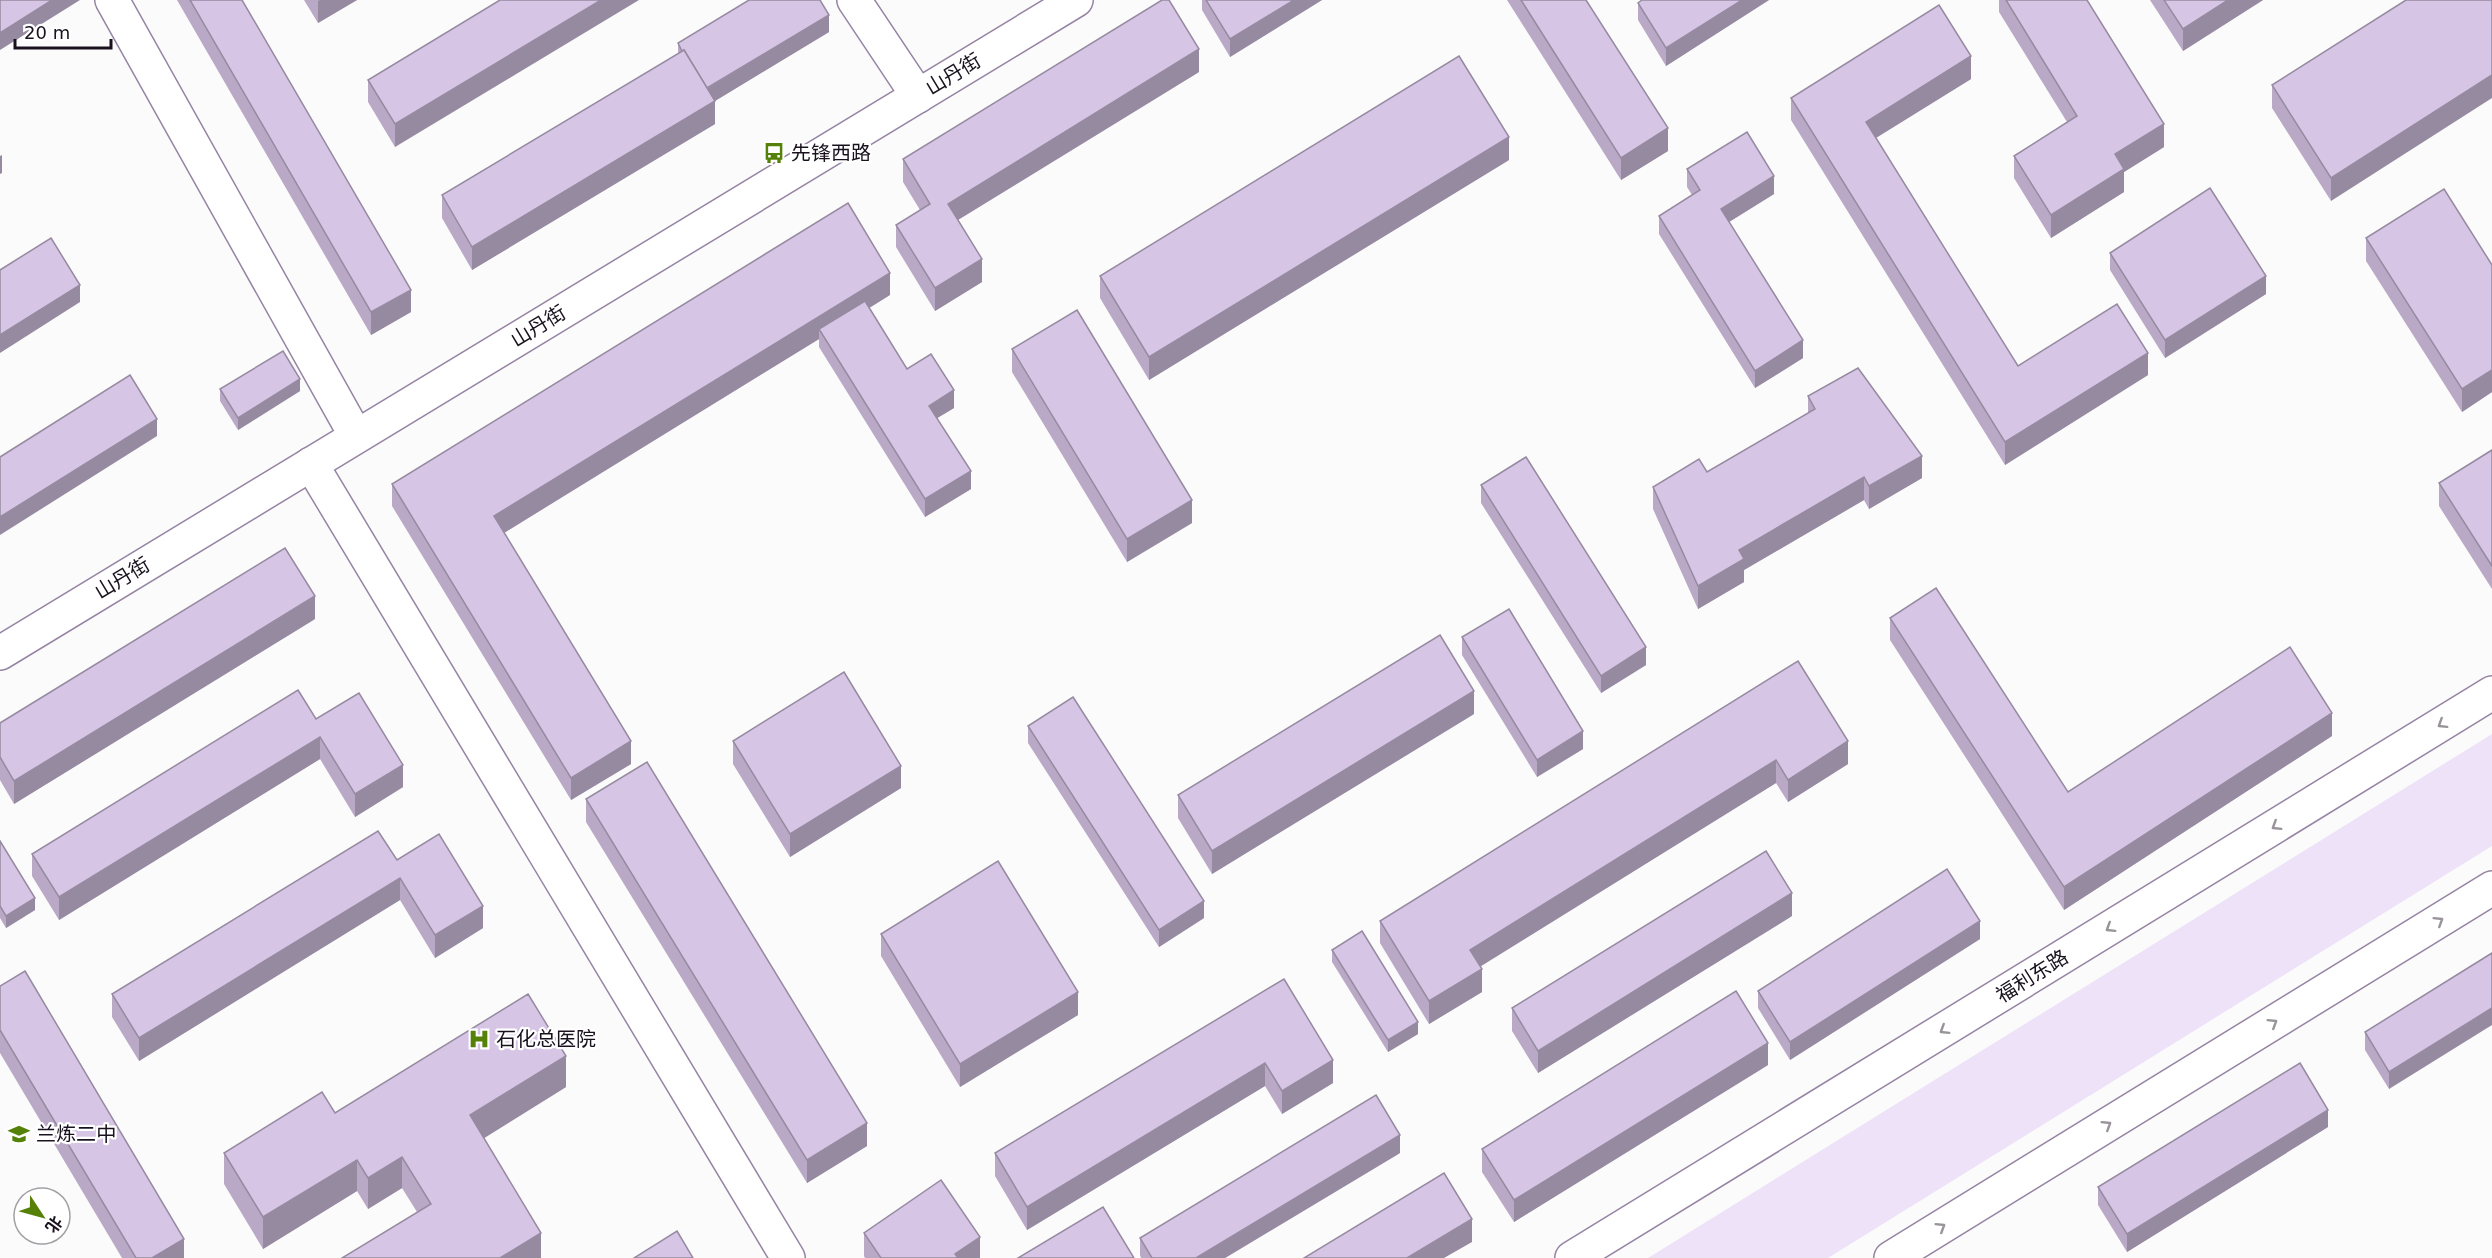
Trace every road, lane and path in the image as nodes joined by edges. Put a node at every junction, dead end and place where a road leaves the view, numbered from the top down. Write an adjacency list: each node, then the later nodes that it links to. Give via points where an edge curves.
1 (112, 0): 5 (street)
2 (854, 0): 4 (street)
3 (1076, 0): 4 (street, 山丹街)
4 (918, 96): 5 (street, 山丹街)
5 (356, 436): 6 (street, 山丹街)
6 (311, 464): 7 (street, 山丹街); 10 (street)
7 (0, 652)
8 (2492, 693): 11 (street, 福利东路, one-way to 11)
9 (2492, 888): 12 (street, one-way to 9)
10 (788, 1258)
11 (1572, 1258)
12 (1891, 1258)

